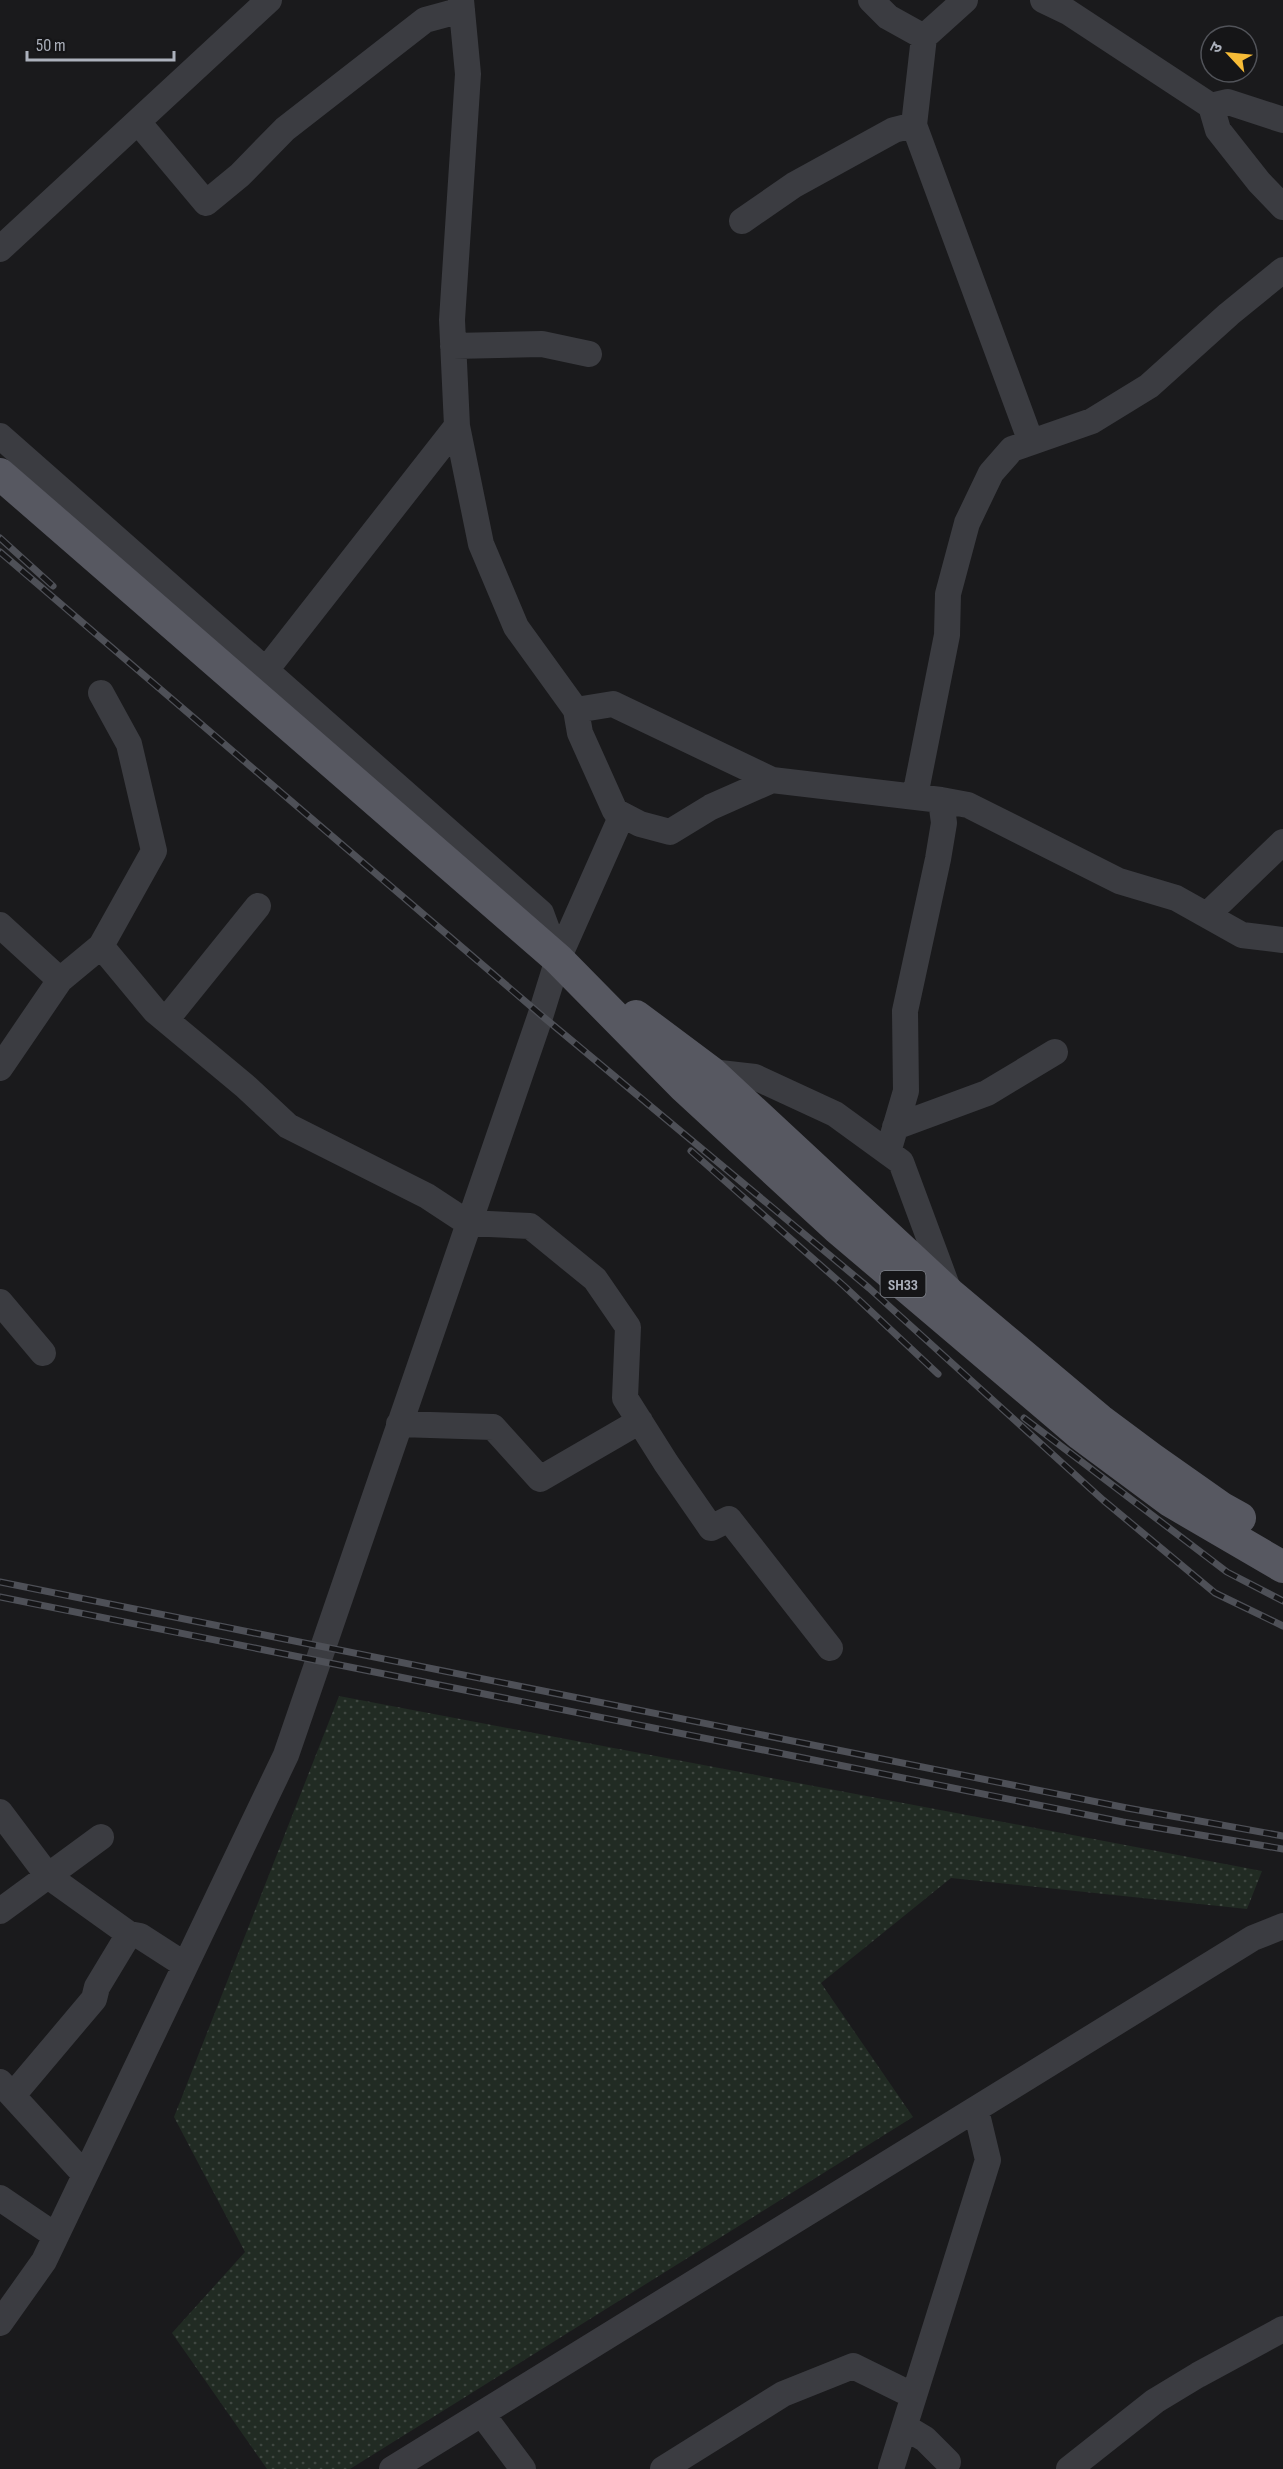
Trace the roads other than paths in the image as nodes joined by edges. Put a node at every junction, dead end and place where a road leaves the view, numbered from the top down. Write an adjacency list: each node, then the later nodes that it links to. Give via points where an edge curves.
1 (269, 0): 9 (street)
2 (871, 0): 6 (street, via 888,17)
3 (965, 0): 6 (street)
4 (1043, 0): 7 (street, via 1068,12)
5 (461, 5): 9 (street, via 425,20 285,129 206,203); 15 (street, via 468,74)
6 (924, 37): 10 (street)
7 (1210, 106): 8 (street, via 1228,102); 11 (street, via 1218,130)
8 (1283, 120)
9 (138, 122): 13 (street)
10 (914, 125): 12 (street, via 894,130 794,185); 19 (street)
11 (1283, 207)
12 (742, 221)
13 (0, 249)
14 (1283, 270): 19 (street, via 1149,386 1092,421)
15 (453, 346): 16 (street, via 542,344); 17 (street)
16 (589, 354)
17 (457, 426): 21 (street); 23 (street, via 481,544 516,627)
18 (0, 436): 21 (street)
19 (1031, 442): 25 (street, via 1012,449 991,472 967,524 948,594 946,635)
20 (0, 474): 34 (main road)
21 (266, 670): 34 (street, via 541,913)
22 (101, 693): 33 (street, via 129,744 154,850)
23 (576, 710): 24 (street, via 613,704); 27 (street, via 580,733 615,811)
24 (772, 780): 25 (street); 27 (street, via 711,807 670,832)
25 (915, 796): 26 (street)
26 (941, 800): 30 (street, via 968,805 1119,881 1176,898); 40 (street, via 944,823 938,860 905,1011 906,1091)
27 (622, 815): 34 (street)
28 (1283, 842): 30 (street)
29 (258, 906): 36 (street)
30 (1207, 915): 32 (street, via 1242,935)
31 (0, 925): 35 (street)
32 (1283, 940)
33 (100, 946): 35 (street); 36 (street)
34 (558, 959): 39 (main road, SH33); 42 (street); 49 (main road, SH33, via 684,1088 837,1228 1072,1427 1170,1501)
35 (60, 980): 38 (street)
36 (166, 1020): 42 (street, via 288,1126 427,1196)
37 (1055, 1052): 40 (street, via 987,1093)
38 (0, 1068)
39 (711, 1072): 41 (street, via 755,1077 835,1114); 43 (main road, SH33)
40 (895, 1127): 41 (street)
41 (888, 1152): 43 (street, via 901,1162)
42 (468, 1223): 46 (street, via 530,1226 595,1279 627,1327 625,1398); 47 (street)
43 (950, 1294): 48 (main road, SH33, via 1151,1458 1222,1508)
44 (0, 1302): 45 (street)
45 (43, 1353)
46 (640, 1421): 47 (street, via 540,1479 494,1427); 50 (street, via 711,1528 729,1519)
47 (399, 1424): 57 (street, via 286,1755)
48 (1283, 1542)
49 (1283, 1567)
50 (830, 1648)
51 (0, 1812): 53 (street)
52 (101, 1838): 53 (street)
53 (48, 1876): 54 (street); 56 (street)
54 (0, 1911)
55 (1283, 1926): 59 (street, via 1254,1938)
56 (129, 1934): 57 (street, via 140,1936); 58 (street, via 97,1987 94,1999)
57 (185, 1965): 60 (street)
58 (6, 2089): 60 (street)
59 (976, 2110): 65 (street, via 988,2160); 66 (street)
60 (85, 2175): 62 (street)
61 (0, 2198): 62 (street)
62 (56, 2236): 63 (street, via 44,2261)
63 (0, 2323)
64 (1283, 2329): 73 (street, via 1155,2401)
65 (914, 2396): 67 (street); 71 (street, via 853,2366 783,2394)
66 (482, 2414): 69 (street); 70 (street)
67 (905, 2427): 68 (street, via 925,2439); 72 (street)
68 (948, 2462)
69 (392, 2469)
70 (523, 2469)
71 (663, 2469)
72 (891, 2469)
73 (1069, 2469)

